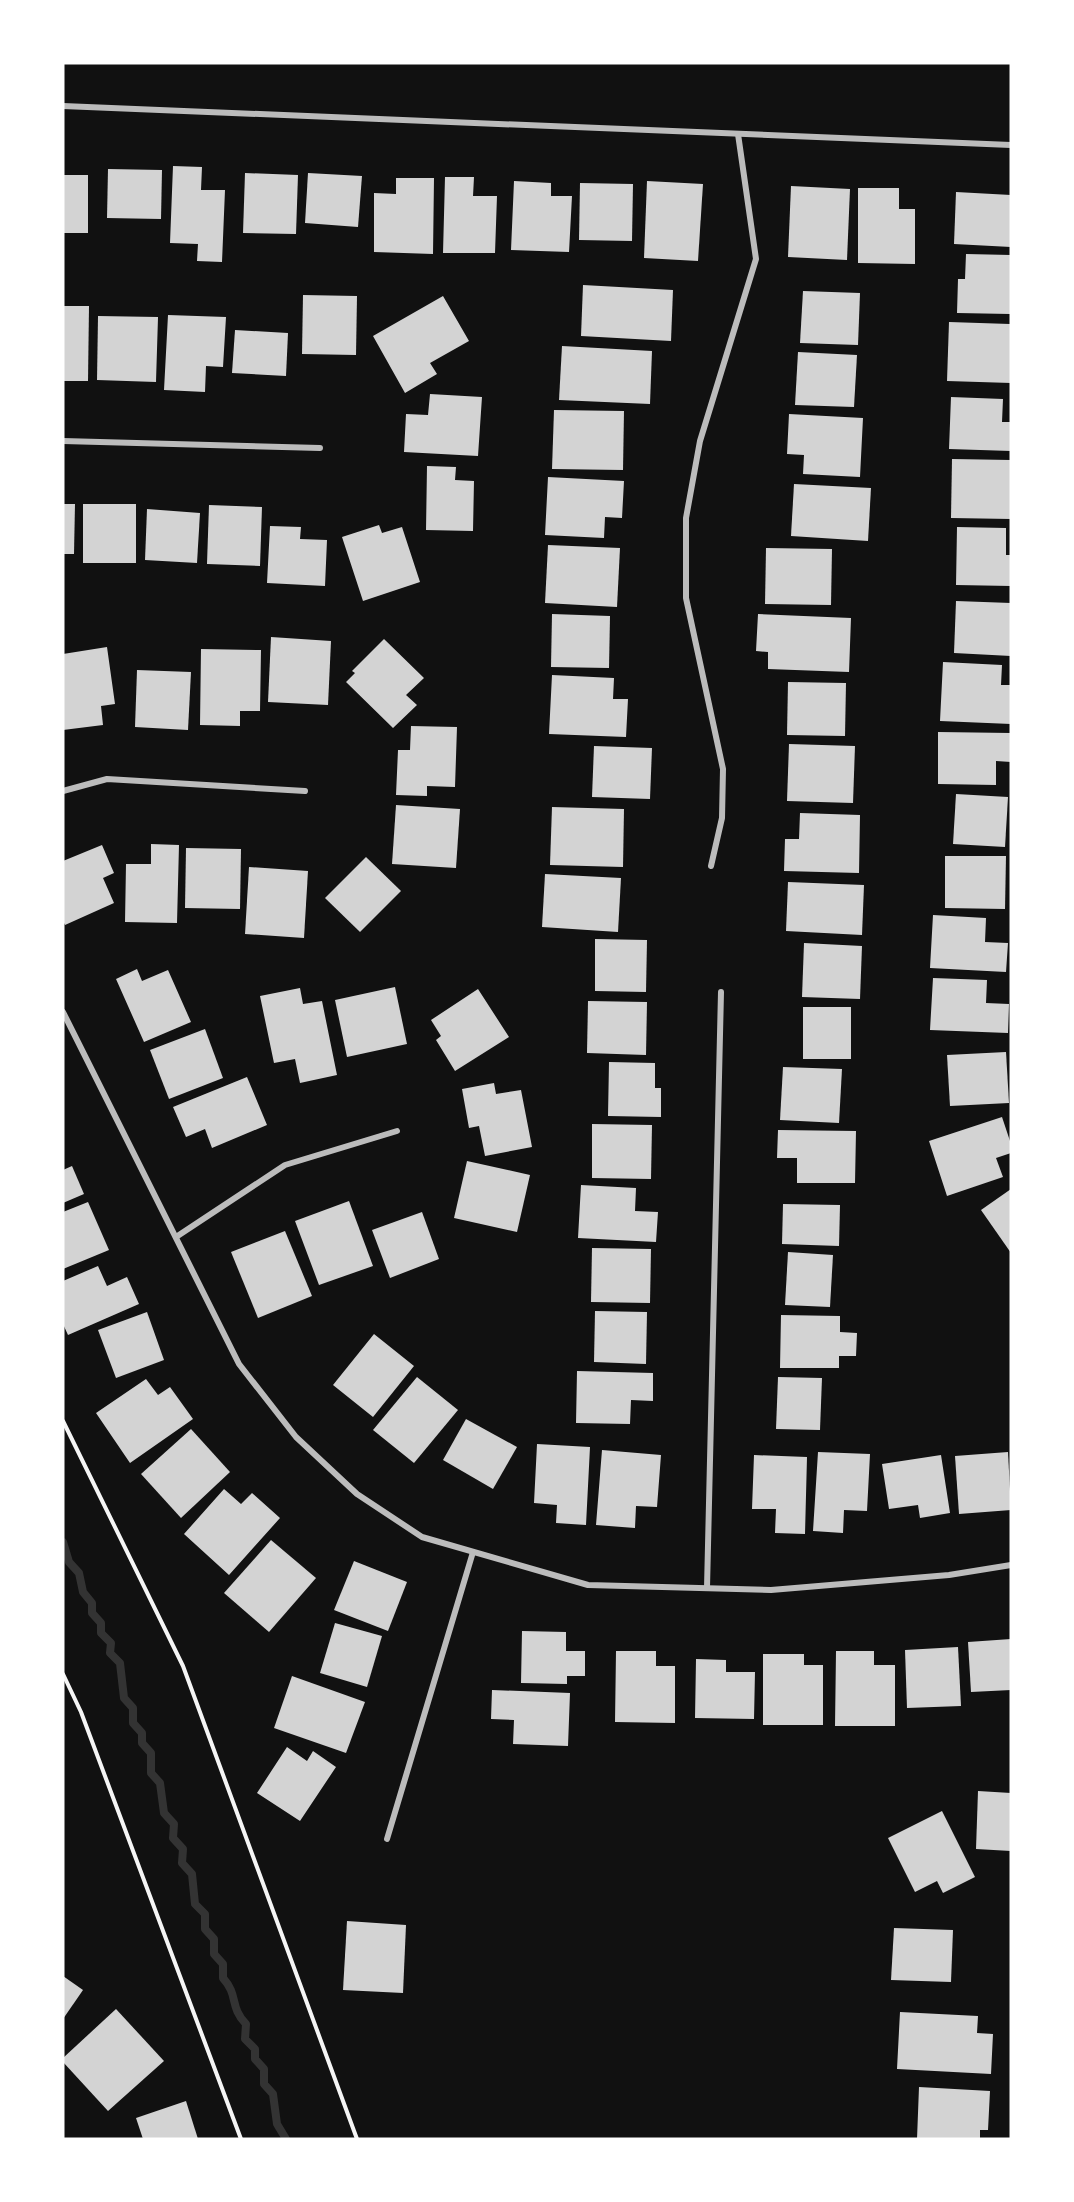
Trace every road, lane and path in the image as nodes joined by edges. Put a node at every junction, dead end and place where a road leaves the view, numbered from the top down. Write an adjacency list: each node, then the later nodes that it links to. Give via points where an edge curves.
1 (63, 106): 2 (street)
2 (738, 134): 3 (street); 8 (street, via 756,260 700,441 686,518 686,598 723,769 722,818)
3 (1011, 145)
4 (63, 441): 5 (street)
5 (320, 448)
6 (63, 791): 7 (street, via 107,779)
7 (305, 791)
8 (711, 866)
9 (721, 992): 16 (street)
10 (63, 1012): 12 (street)
11 (397, 1131): 12 (street, via 285,1165)
12 (176, 1237): 14 (street, via 239,1364 296,1437 357,1494 422,1537)
13 (63, 1422): 20 (path, via 183,1666)
14 (473, 1552): 16 (street, via 588,1585); 18 (street)
15 (1011, 1565): 16 (street, via 949,1575 771,1590)
16 (707, 1588)
17 (63, 1674): 19 (path, via 81,1712)
18 (387, 1839)
19 (241, 2139)
20 (357, 2139)

